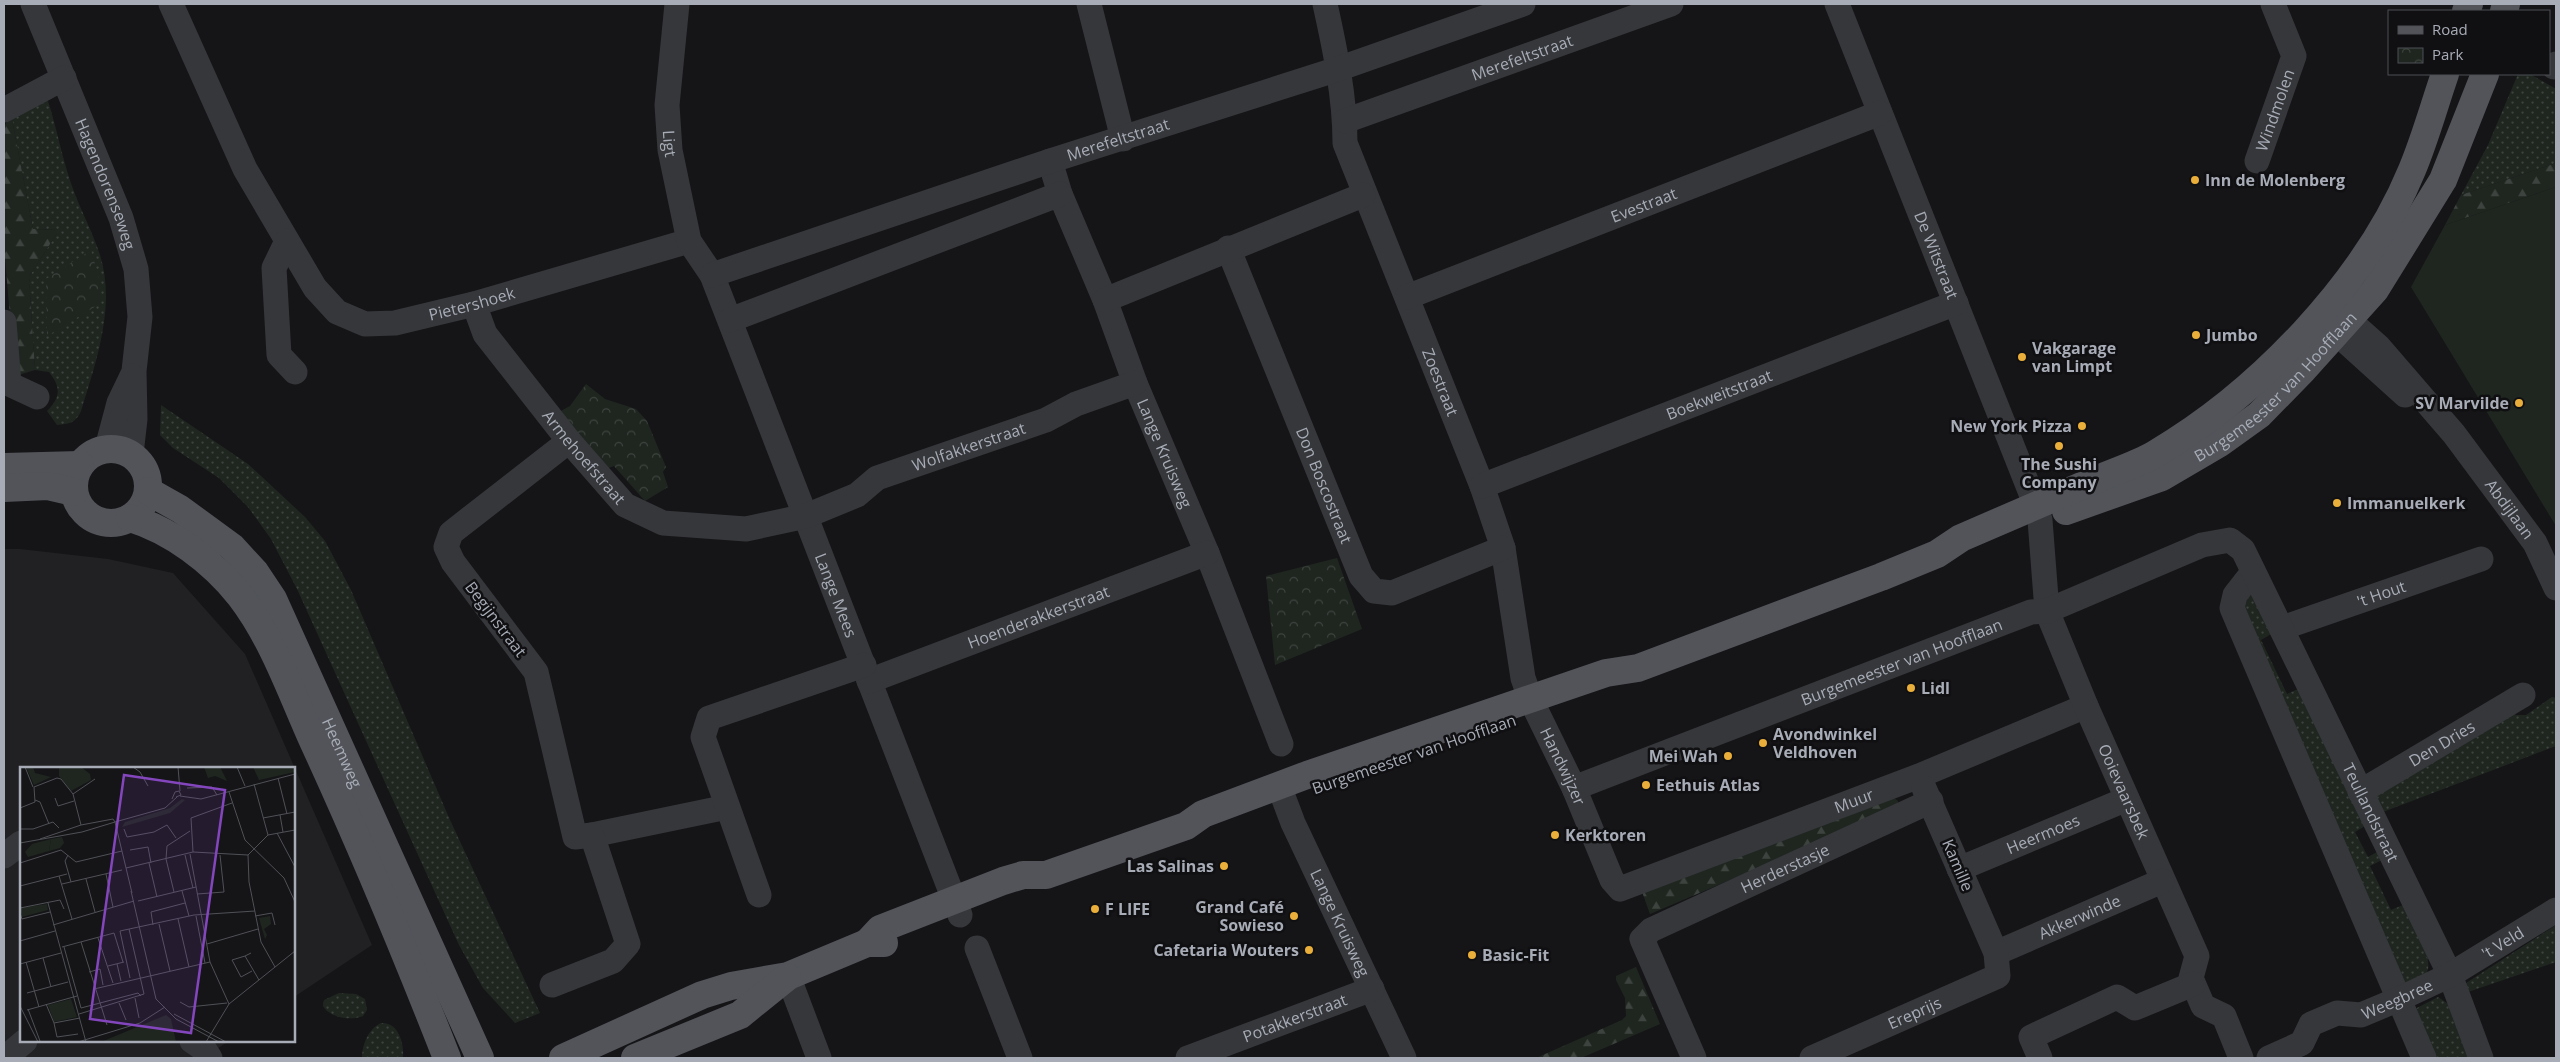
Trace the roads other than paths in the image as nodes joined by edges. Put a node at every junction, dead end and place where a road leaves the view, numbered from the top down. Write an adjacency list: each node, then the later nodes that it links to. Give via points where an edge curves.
1 (33, 4): 13 (street, Hagendorenseweg)
2 (170, 4): 23 (street, Pietershoek, via 245,169)
3 (677, 4): 22 (street, Ligt, via 667,105 670,150)
4 (1089, 4): 17 (street)
5 (1325, 4): 10 (street, Zoestraat)
6 (1523, 4): 10 (street, Merefeltstraat)
7 (1671, 4): 16 (street, Merefeltstraat)
8 (1837, 4): 15 (street, De Witstraat)
9 (2273, 4): 19 (street, Windmolen, via 2294,56)
10 (1338, 69): 16 (street, Zoestraat); 17 (street, Merefeltstraat)
11 (2445, 75): 30 (main road, Burgemeester van Hoofflaan, via 2412,170)
12 (2485, 75): 30 (main road, Burgemeester van Hoofflaan, via 2443,180 2375,290)
13 (64, 78): 14 (street); 37 (street, Hagendorenseweg, via 131,246 140,299 134,371 136,412)
14 (4, 110)
15 (1880, 113): 26 (street, Evestraat); 28 (street, De Witstraat)
16 (1345, 121): 21 (street, Zoestraat, via 1345,143)
17 (1123, 139): 18 (street, Merefeltstraat)
18 (1050, 161): 20 (street, Lange Kruisweg); 25 (street, Merefeltstraat)
19 (2257, 161)
20 (1060, 194): 27 (street, Lange Kruisweg); 31 (street)
21 (1364, 195): 24 (street); 26 (street, Zoestraat)
22 (689, 240): 25 (street, Ligt); 29 (street, Pietershoek)
23 (287, 241): 29 (street, Pietershoek, via 315,288 337,312 365,324 395,323); 33 (street, via 274,268 279,355)
24 (1228, 248): 27 (street); 48 (street, Don Boscostraat, via 1361,576 1374,591 1392,593)
25 (712, 275): 31 (street, Lange Mees)
26 (1408, 297): 40 (street, Zoestraat)
27 (1105, 300): 34 (street, Lange Kruisweg)
28 (1956, 303): 40 (street, Boekweitstraat); 44 (street, De Witstraat)
29 (474, 304): 36 (street, Armehoefstraat, via 484,334)
30 (2333, 318): 44 (main road, Burgemeester van Hoofflaan, via 2259,414 2220,443 2162,477); 52 (street, Abdijlaan, via 2454,434 2535,543)
31 (730, 320): 45 (street, Lange Mees)
32 (4, 322): 35 (street, via 9,384)
33 (295, 372)
34 (1135, 383): 45 (street, Wolfakkerstraat, via 1076,404 1046,420 877,478 857,495); 49 (street, Lange Kruisweg)
35 (37, 397)
36 (569, 440): 45 (street, Armehoefstraat, via 625,505 663,523 746,529); 67 (street, Begijnstraat, via 451,533 446,547 453,562 536,672 575,837)
37 (119, 451): 38 (main road, via 91,454); 42 (main road, via 145,470)
38 (80, 465): 39 (main road); 43 (main road)
39 (4, 467)
40 (1482, 486): 48 (street, Zoestraat)
41 (4, 488): 43 (main road, via 48,486)
42 (148, 491): 46 (main road, via 145,502); 90 (main road, Heemweg, via 232,546 273,599)
43 (74, 492): 46 (main road, via 78,503 94,519 112,523)
44 (2038, 513): 53 (street, Ooievaarsbek); 57 (main road, Burgemeester van Hoofflaan, via 1962,538 1937,554 1638,668 1606,673)
45 (806, 516): 55 (street, Lange Mees)
46 (130, 518): 89 (main road, Heemweg, via 159,528 203,559 239,595 262,630 335,788)
47 (2230, 540): 51 (street, Teullandstraat, via 2242,550); 53 (street, Burgemeester van Hoofflaan, via 2202,545)
48 (1503, 548): 57 (street, Zoestraat, via 1523,678)
49 (1207, 553): 55 (street, Hoenderakkerstraat); 59 (street, Lange Kruisweg)
50 (2481, 559): 54 (street, 't Hout)
51 (2253, 572): 54 (street, Teullandstraat); 83 (street, via 2235,595 2232,608)
52 (2556, 588)
53 (2047, 611): 58 (street, Ooievaarsbek); 61 (street, Burgemeester van Hoofflaan, via 2030,612)
54 (2282, 628): 63 (street, Teullandstraat)
55 (866, 673): 66 (street, via 709,718 703,737); 74 (street, Lange Mees)
56 (2523, 695): 63 (street, Den Dries)
57 (1532, 705): 61 (street, Handwijzer); 62 (main road, Burgemeester van Hoofflaan)
58 (2086, 706): 60 (street, Muur); 64 (street, Ooievaarsbek)
59 (1281, 744)
60 (1919, 776): 65 (street, Kamille); 72 (street, Muur)
61 (1574, 788): 72 (street, Handwijzer, via 1612,880)
62 (1281, 792): 74 (main road, Burgemeester van Hoofflaan, via 1203,814 1186,826 1046,875 1023,875); 82 (street, Lange Kruisweg, via 1292,823)
63 (2360, 792): 78 (street, Teullandstraat)
64 (2127, 799): 70 (street, Heermoes); 71 (street, Ooievaarsbek)
65 (1931, 801): 70 (street, Kamille); 97 (street, Herderstasje, via 1652,930 1642,939)
66 (727, 807): 67 (street, Begijnstraat); 73 (street)
67 (592, 834): 81 (street, via 628,944 613,960)
68 (20, 844): 69 (street)
69 (4, 856)
70 (1959, 869): 77 (street, Kamille)
71 (2162, 881): 77 (street, Akkerwinde); 80 (street, Ooievaarsbek, via 2197,956 2191,978)
72 (1620, 889)
73 (759, 895)
74 (957, 908): 79 (main road, Burgemeester van Hoofflaan, via 880,929 867,943)
75 (2556, 910): 78 (street, 't Veld)
76 (977, 948): 94 (street)
77 (1996, 953): 98 (street, Ereprijs, via 1998,976)
78 (2450, 975): 83 (street, Weegbree); 102 (street, Teullandstraat)
79 (788, 976): 91 (main road, Burgemeester van Hoofflaan, via 731,986 702,995); 92 (main road, Burgemeester van Hoofflaan, via 740,1015); 93 (street)
80 (2193, 984): 86 (street, via 2135,1008 2116,997); 99 (street, via 2203,1006 2224,1016)
81 (552, 985)
82 (1372, 988): 95 (street, Potakkerstraat); 96 (street, Lange Kruisweg)
83 (2400, 999): 100 (street, Weegbree, via 2361,1015 2337,1013 2311,1024 2302,1043); 101 (street)
84 (24, 1042): 87 (street)
85 (193, 1042): 88 (street)
86 (2036, 1048)
87 (4, 1058)
88 (210, 1058)
89 (447, 1058)
90 (480, 1058)
91 (563, 1058)
92 (635, 1058)
93 (819, 1058)
94 (1020, 1058)
95 (1188, 1058)
96 (1404, 1058)
97 (1694, 1058)
98 (1812, 1058)
99 (2241, 1058)
100 (2269, 1058)
101 (2424, 1058)
102 (2481, 1058)

